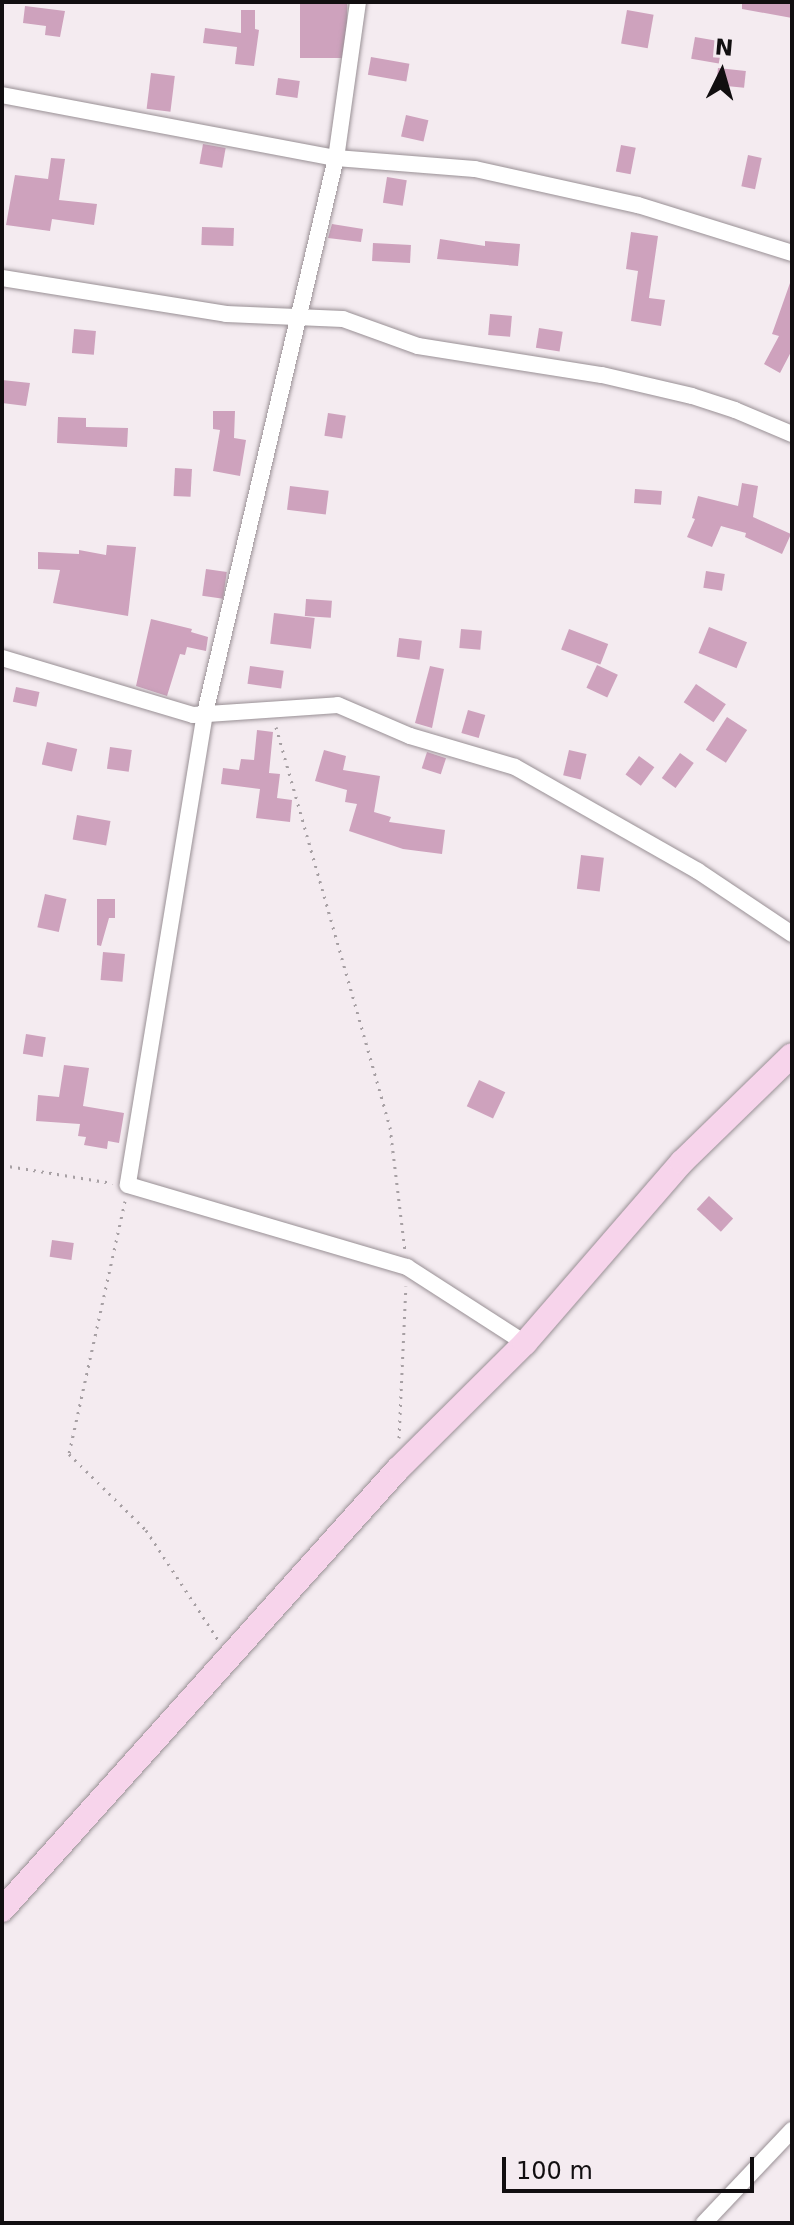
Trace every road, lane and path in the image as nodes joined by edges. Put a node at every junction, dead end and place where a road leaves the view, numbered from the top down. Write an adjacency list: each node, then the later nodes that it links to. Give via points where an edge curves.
1 (358, 2): 3 (street)
2 (2, 95): 3 (street)
3 (336, 158): 4 (street, via 475,169 638,205); 6 (street)
4 (792, 253)
5 (2, 278): 6 (street, via 226,314)
6 (298, 318): 7 (street, via 343,319 418,346 617,378 735,410); 10 (street)
7 (792, 434)
8 (2, 658): 10 (street, via 193,715)
9 (271, 708): 10 (street); 11 (street, via 338,705 410,736 515,767 698,871); 15 (path, via 390,1127)
10 (205, 713): 14 (street)
11 (792, 934)
12 (792, 1055): 16 (street, via 682,1162)
13 (2, 1165): 14 (path)
14 (128, 1185): 15 (street); 18 (path, via 69,1454 146,1530)
15 (407, 1267): 16 (street); 17 (path)
16 (525, 1343): 17 (street)
17 (398, 1469): 18 (street)
18 (230, 1658): 19 (street)
19 (2, 1910)
20 (792, 2130): 21 (street)
21 (704, 2223)

